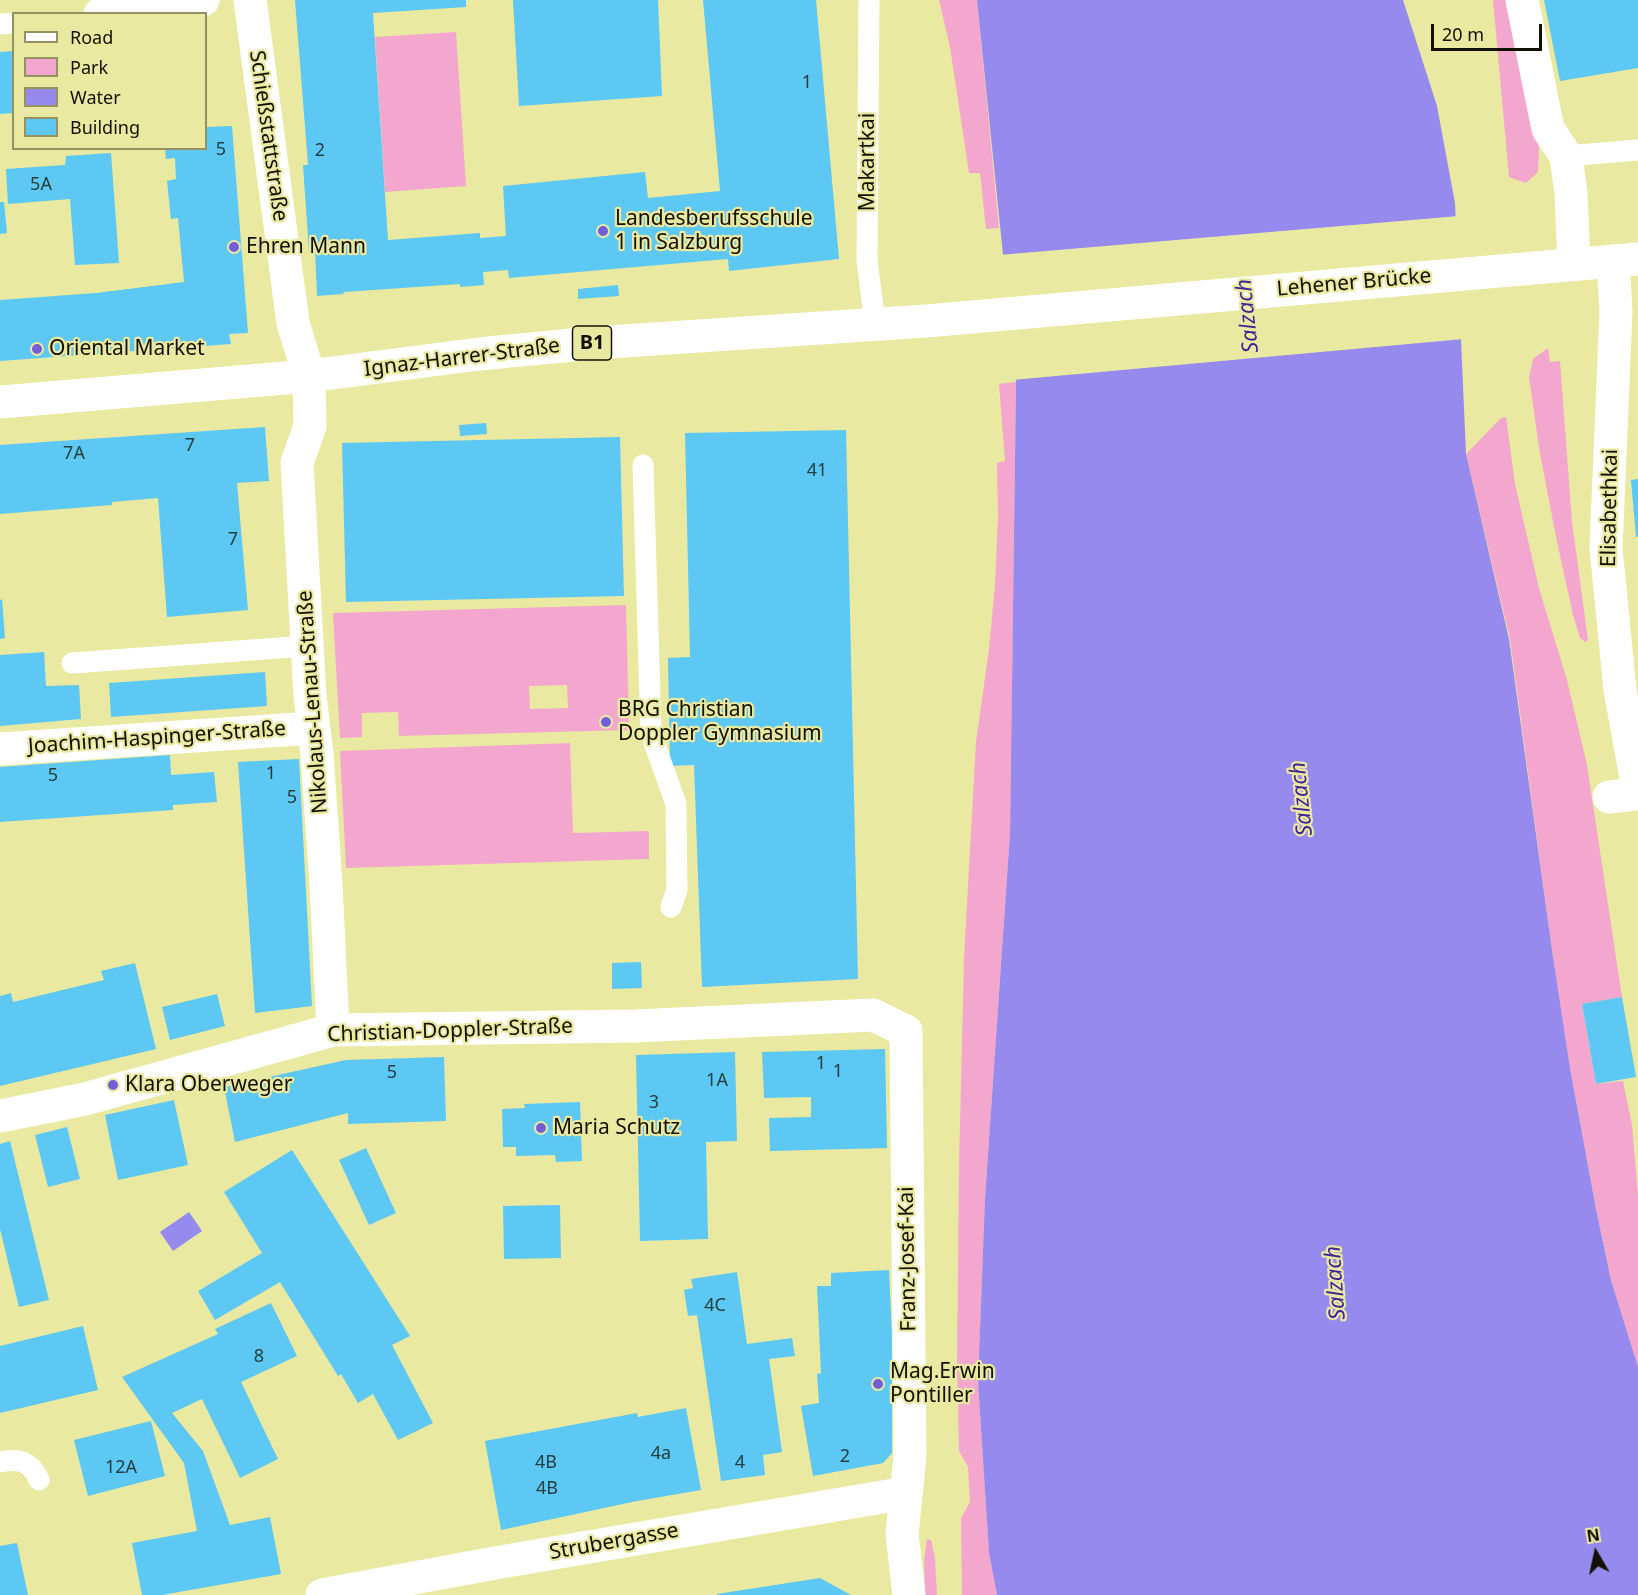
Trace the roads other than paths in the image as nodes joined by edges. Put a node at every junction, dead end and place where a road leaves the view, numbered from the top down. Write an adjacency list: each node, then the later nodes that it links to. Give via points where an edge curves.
1 (204, 0): 5 (street)
2 (250, 0): 12 (street, Schießstattstraße, via 293,323)
3 (869, 0): 11 (lane, Makartkai, via 867,260)
4 (1522, 0): 7 (street, via 1548,129)
5 (115, 12)
6 (1638, 150): 7 (lane)
7 (1566, 156): 9 (street, via 1571,194)
8 (1626, 260): 9 (street, B1); 19 (street, Elisabethkai, via 1616,311 1606,548)
9 (1570, 264): 10 (street, Lehener Brücke / B1)
10 (926, 321): 11 (street, Ignaz-Harrer-Straße / B1)
11 (875, 324): 12 (street, Ignaz-Harrer-Straße / B1, via 490,352)
12 (309, 376): 13 (street, Ignaz-Harrer-Straße / B1); 15 (street, Nikolaus-Lenau-Straße, via 310,426 297,463)
13 (0, 402)
14 (643, 465): 20 (lane, via 651,734 676,804 677,890)
15 (307, 646): 16 (lane); 17 (street, Nikolaus-Lenau-Straße)
16 (72, 663)
17 (313, 728): 18 (street, Joachim-Haspinger-Straße); 21 (street, Nikolaus-Lenau-Straße)
18 (0, 749)
19 (1628, 793)
20 (671, 907)
21 (333, 1030): 22 (street, Christian-Doppler-Straße, via 635,1026 873,1015); 23 (street, Christian-Doppler-Straße, via 85,1099)
22 (906, 1031): 26 (street, Franz-Josef-Kai, via 910,1456)
23 (0, 1116)
24 (0, 1462): 25 (lane, via 12,1459 27,1463)
25 (39, 1480)
26 (906, 1493): 27 (street, Strubergasse); 29 (street, Franz-Josef-Kai, via 902,1534)
27 (378, 1590): 28 (street, Strubergasse)
28 (322, 1595)
29 (909, 1595)

